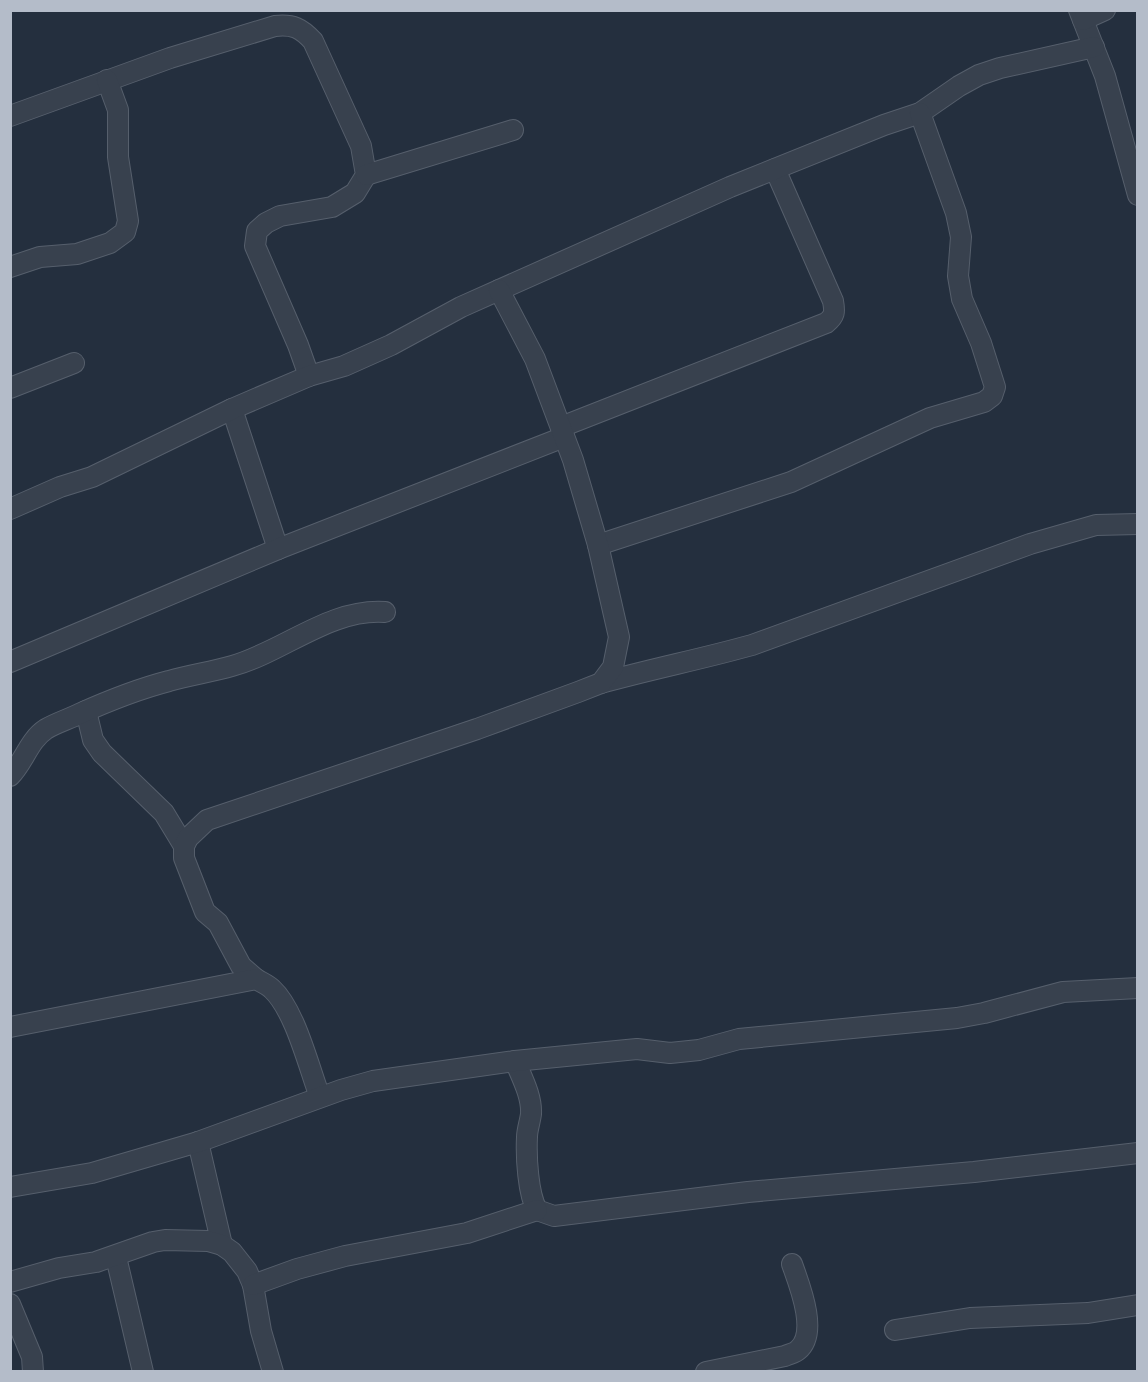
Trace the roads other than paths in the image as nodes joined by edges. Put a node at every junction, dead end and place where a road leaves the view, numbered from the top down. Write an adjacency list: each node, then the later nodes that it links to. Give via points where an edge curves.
1 (1105, 10): 2 (street)
2 (1082, 15): 3 (street)
3 (1094, 47): 5 (street, via 979,75); 10 (street)
4 (107, 80): 6 (street); 9 (street, via 275,26 290,25 303,30 313,41 361,146); 11 (street, via 118,110 119,165 128,221 125,232 111,243 77,254 40,257)
5 (920, 113): 8 (street); 20 (street, via 956,213 961,237 958,276 962,299 995,387 992,396 930,418 791,482)
6 (10, 116)
7 (513, 130): 9 (street)
8 (775, 169): 12 (street); 17 (street, via 833,301 833,318)
9 (366, 175): 14 (street, via 355,193 332,207 280,216 257,231 255,246)
10 (1137, 195)
11 (10, 267)
12 (499, 290): 14 (street, via 391,345 344,366); 17 (street, via 535,359)
13 (74, 363): 15 (street)
14 (309, 376): 16 (street)
15 (10, 388)
16 (232, 409): 18 (street, via 92,477); 21 (street)
17 (563, 432): 20 (street); 21 (street)
18 (10, 509)
19 (1137, 524): 24 (street, via 1096,525 1030,544 752,645)
20 (598, 545): 24 (street, via 619,637 613,667)
21 (278, 549): 23 (street)
22 (385, 612): 25 (street, via 368,611 326,623 267,654 168,681)
23 (10, 662)
24 (601, 683): 27 (street, via 207,820)
25 (86, 711): 26 (street, via 46,729); 27 (street, via 93,740 102,753 164,813)
26 (10, 776)
27 (184, 846): 28 (street, via 184,858 200,903 218,923 241,966)
28 (256, 979): 30 (street); 32 (street, via 272,989 282,1002)
29 (1137, 988): 31 (street, via 1063,992 957,1018 738,1039 699,1050 670,1053 638,1049)
30 (10, 1027)
31 (515, 1061): 32 (street, via 373,1081); 36 (street, via 531,1113 527,1152)
32 (320, 1097): 33 (street)
33 (198, 1142): 35 (street, via 92,1173); 37 (street)
34 (1137, 1153): 36 (street, via 748,1192 554,1216)
35 (10, 1187)
36 (537, 1210): 41 (street, via 468,1233 326,1261)
37 (222, 1245): 38 (street, via 165,1240); 41 (street, via 247,1271)
38 (116, 1257): 40 (street); 46 (street)
39 (792, 1263): 48 (street, via 807,1321 804,1344 797,1352 785,1356)
40 (10, 1281)
41 (253, 1285): 47 (street)
42 (10, 1304): 45 (street, via 32,1357)
43 (1137, 1305): 44 (street, via 1088,1313 970,1318)
44 (895, 1330)
45 (33, 1371)
46 (143, 1371)
47 (273, 1371)
48 (706, 1371)

